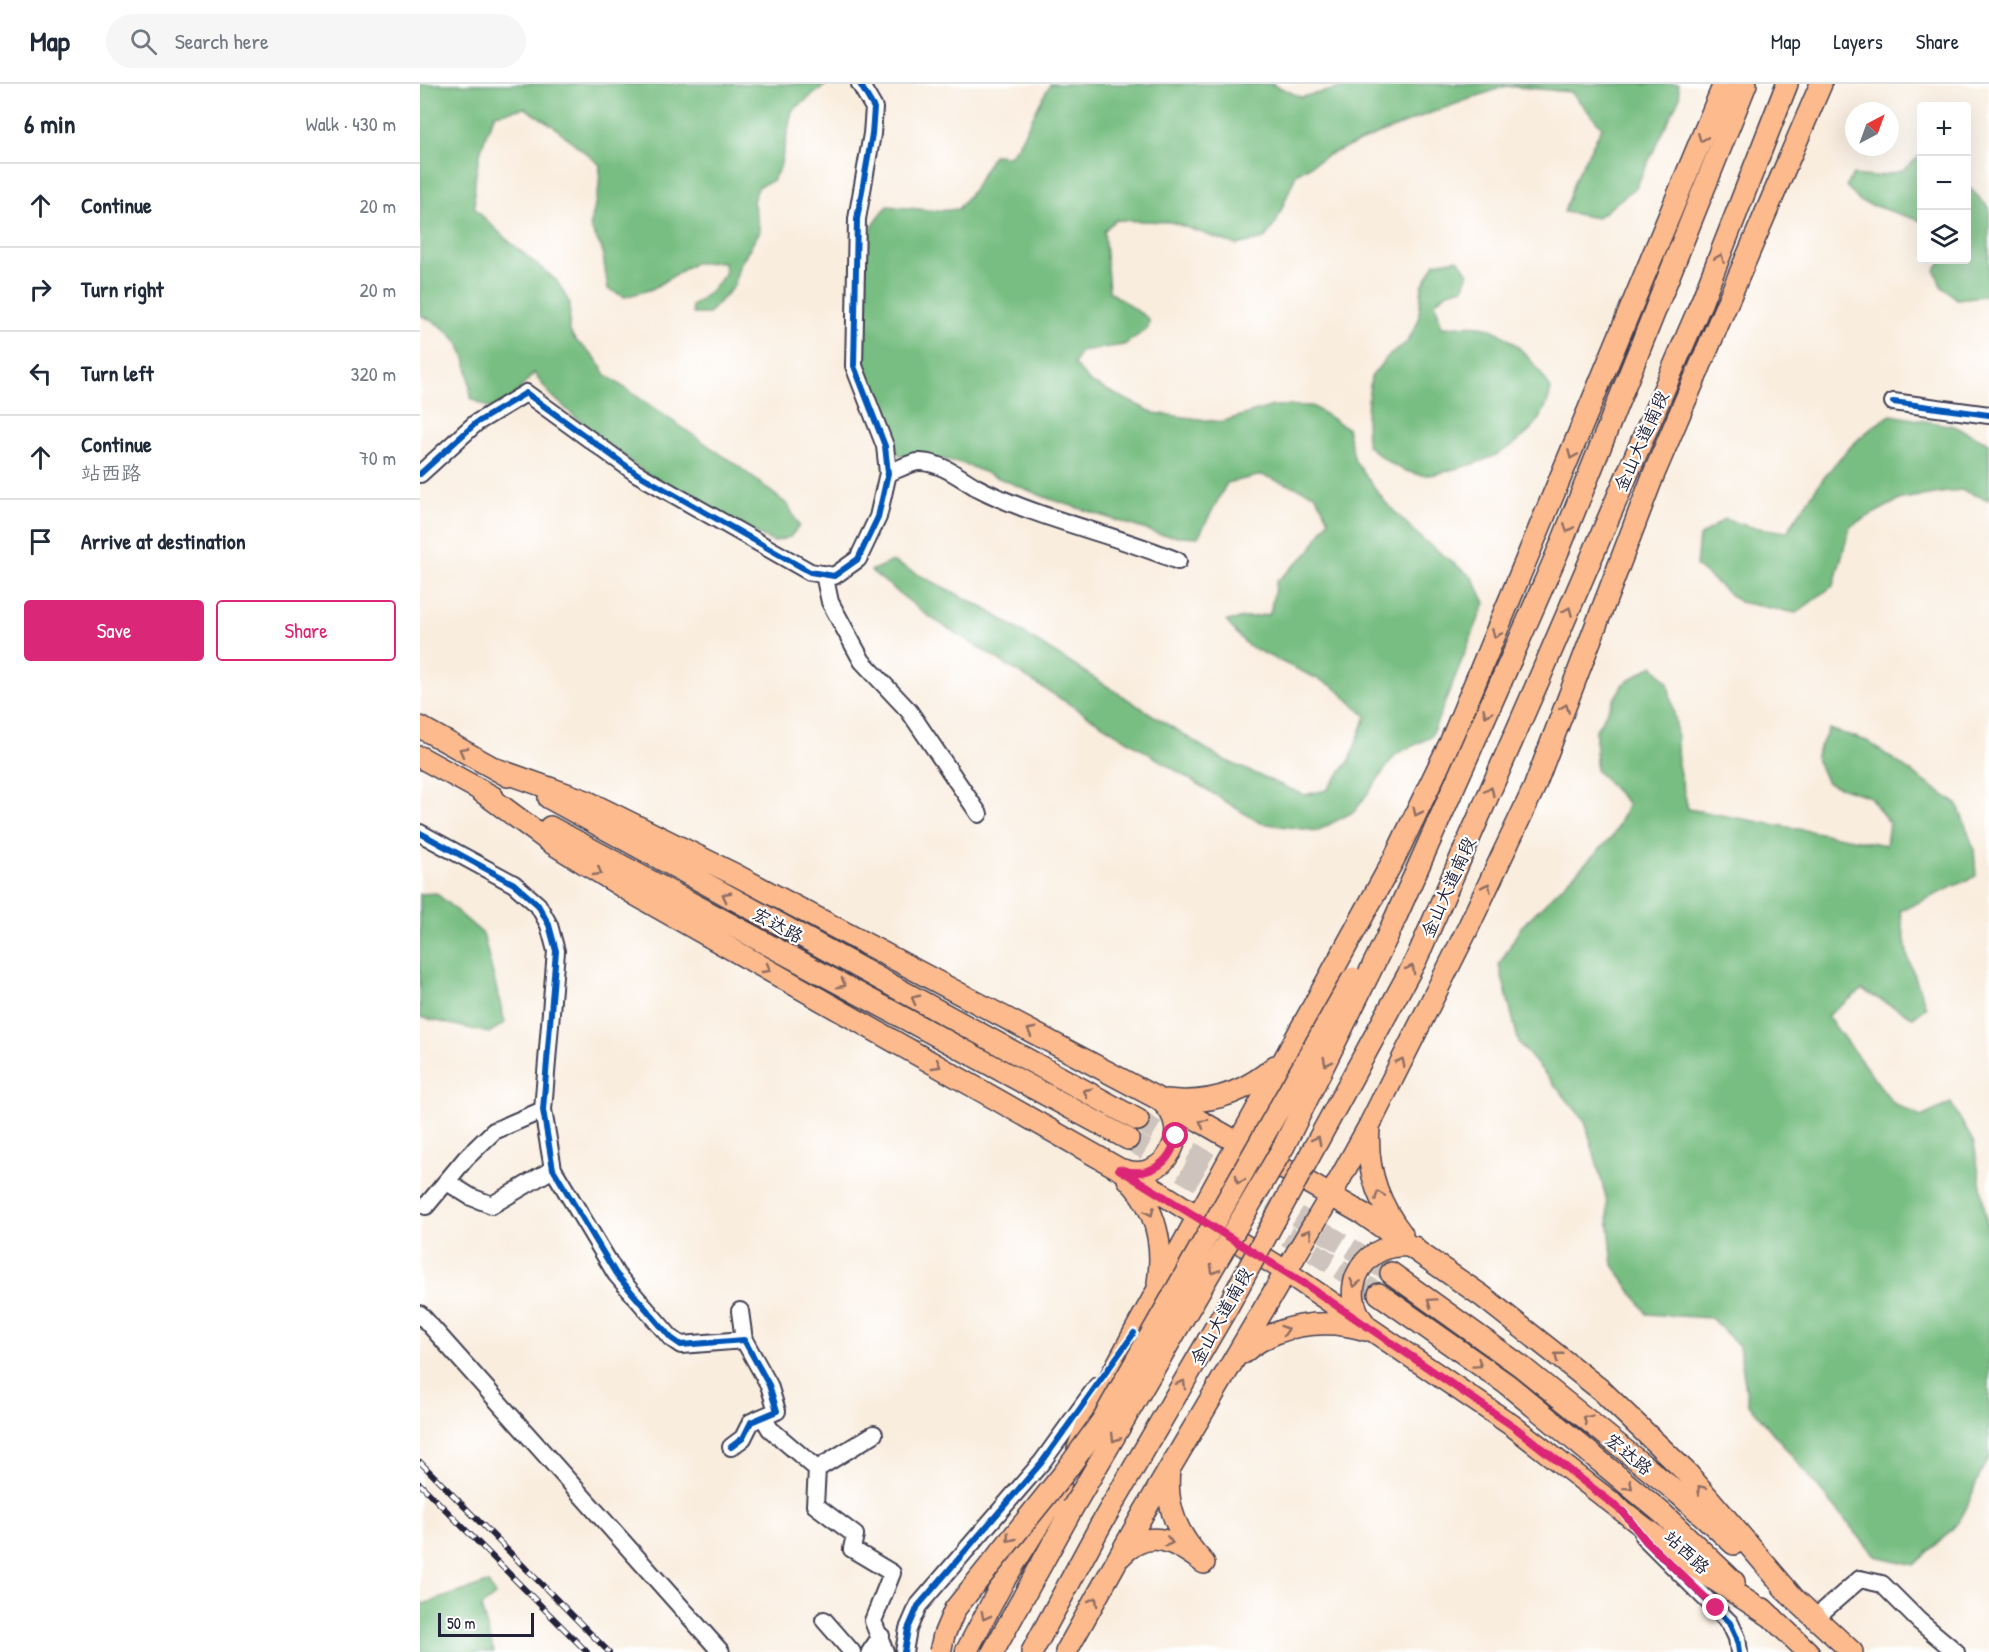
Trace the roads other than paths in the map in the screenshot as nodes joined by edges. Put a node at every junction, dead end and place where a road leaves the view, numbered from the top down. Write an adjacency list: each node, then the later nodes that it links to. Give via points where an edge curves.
1 (860, 84): 11 (street, via 874,108 857,219 854,366 885,446)
2 (1724, 84): 10 (main road, one-way to 10)
3 (1746, 84): 6 (main road, 金山大道南段)
4 (1787, 84): 7 (main road, 金山大道南段, one-way to 4)
5 (1821, 84): 13 (main road)
6 (1665, 283): 10 (main road); 22 (main road, 金山大道南段, one-way to 22, bridge, via 1560,547)
7 (1702, 301): 13 (main road); 66 (main road, 金山大道南段, one-way to 7, bridge, via 1416,960)
8 (1893, 402): 9 (street)
9 (1989, 415)
10 (1583, 428): 23 (main road, one-way to 23, via 1450,743 1394,860)
11 (888, 473): 14 (street, via 918,462 943,467 978,488); 15 (street, via 878,517 858,559 834,576)
12 (420, 474): 15 (street, via 476,423 526,393 636,473 749,540 810,572)
13 (1653, 476): 27 (main road, one-way to 13, via 1534,788)
14 (1178, 561)
15 (824, 574): 20 (street, via 830,602 862,661 909,711)
16 (420, 727): 18 (main road, 宏达路, one-way to 16)
17 (420, 758): 19 (main road, 宏达路)
18 (496, 769): 24 (main road, one-way to 18, via 715,864 586,801); 26 (main road, 宏达路, one-way to 18)
19 (481, 791): 28 (main road, 宏达路, one-way to 28); 30 (main road, one-way to 30, via 550,842 636,895)
20 (979, 814)
21 (420, 833): 25 (street, via 514,884 538,905 549,925 556,951)
22 (1415, 874): 63 (main road, one-way to 63, bridge, via 1102,1421 955,1609); 65 (main road, 金山大道南段, one-way to 65, bridge, via 1284,1146)
23 (1292, 1044): 24 (main road, via 1265,1075 1230,1095 1200,1101); 29 (main road)
24 (1158, 1099): 29 (main road, one-way to 24); 30 (main road, via 1174,1119 1176,1136 1172,1152 1160,1165 1144,1172)
25 (543, 1110): 31 (street); 32 (street, via 494,1131)
26 (1138, 1120)
27 (1369, 1126): 33 (main road); 36 (main road, one-way to 27, via 1404,1236 1380,1198 1369,1155)
28 (1128, 1139)
29 (1238, 1143): 33 (main road); 35 (main road)
30 (1117, 1168): 35 (main road); 40 (main road, one-way to 40, via 1138,1190 1153,1219 1161,1258)
31 (553, 1169): 32 (street, via 492,1204); 45 (street, via 616,1274 671,1338 681,1345)
32 (447, 1182): 34 (street)
33 (1331, 1195): 36 (main road); 37 (main road, one-way to 33)
34 (426, 1206)
35 (1198, 1216): 37 (main road); 40 (main road)
36 (1421, 1252): 43 (main road, one-way to 43, via 1387,1246 1370,1255 1358,1269 1353,1286 1354,1304); 54 (main road, one-way to 36, via 1689,1475 1601,1390)
37 (1285, 1271): 43 (main road); 46 (main road)
38 (1391, 1273): 54 (main road, 宏达路, one-way to 38, via 1679,1494 1522,1367)
39 (1379, 1294): 55 (main road, 宏达路, one-way to 55, via 1508,1385 1662,1513)
40 (1154, 1297): 44 (main road)
41 (740, 1311): 45 (street)
42 (420, 1314): 59 (street)
43 (1375, 1332): 46 (main road, one-way to 43, via 1270,1335 1298,1326 1341,1324); 52 (main road, via 1513,1426)
44 (1134, 1333): 62 (street, via 1042,1462 918,1606); 64 (main road, one-way to 64, via 1092,1412 1063,1485 1003,1582)
45 (744, 1340): 47 (street, via 769,1385 777,1411)
46 (1235, 1359): 51 (main road)
47 (763, 1417): 49 (street, via 751,1422); 50 (street, via 770,1429)
48 (874, 1434): 50 (street)
49 (731, 1447)
50 (817, 1468): 58 (street, via 814,1505 855,1535 852,1549 892,1573 873,1621)
51 (1169, 1470): 53 (main road); 53 (main road, one-way to 51, via 1138,1543 1162,1540 1178,1544 1204,1563 1175,1523 1168,1497)
52 (1623, 1512): 55 (main road, via 1695,1567); 68 (street, 站西路, via 1646,1541 1730,1623)
53 (1117, 1559): 67 (main road, one-way to 53)
54 (1793, 1597): 56 (main road, 宏达路)
55 (1773, 1618): 69 (main road, 宏达路)
56 (1815, 1618): 70 (main road, 宏达路); 71 (street, via 1860,1579 1882,1584)
57 (824, 1620): 60 (street)
58 (883, 1644): 61 (street)
59 (721, 1652)
60 (852, 1652)
61 (870, 1652)
62 (904, 1652)
63 (940, 1652)
64 (966, 1652)
65 (993, 1652)
66 (1032, 1652)
67 (1066, 1652)
68 (1738, 1652)
69 (1808, 1652)
70 (1852, 1652)
71 (1956, 1652)

